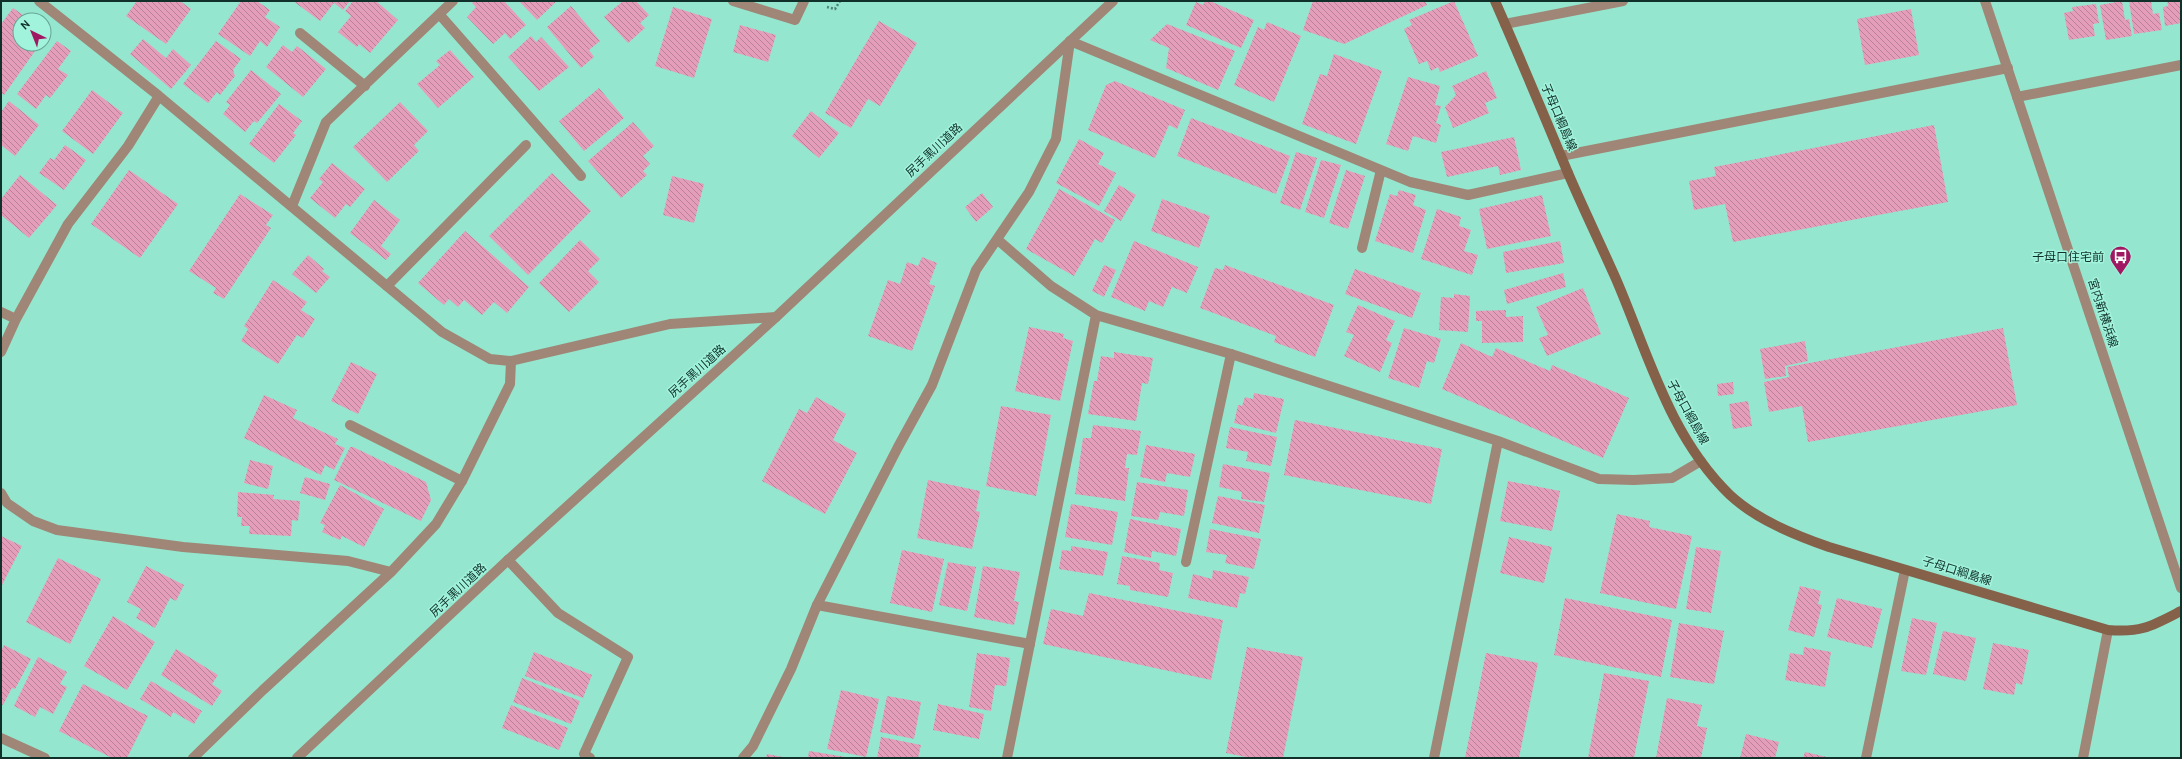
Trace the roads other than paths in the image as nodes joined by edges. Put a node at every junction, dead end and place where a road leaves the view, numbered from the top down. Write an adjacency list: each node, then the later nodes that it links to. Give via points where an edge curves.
1 (39, 1): 16 (street)
2 (453, 1): 9 (street)
3 (733, 1): 4 (street, via 796,20)
4 (804, 1)
5 (1113, 1): 12 (street, 尻手黒川道路)
6 (1495, 1): 10 (main road, 子母口綱島線)
7 (1622, 1): 10 (street)
8 (1985, 1): 14 (street, 宮内新横浜線)
9 (440, 15): 15 (street); 22 (street)
10 (1505, 24): 19 (main road, 子母口綱島線)
11 (300, 33): 15 (street)
12 (1070, 41): 20 (street); 24 (street, via 1056,139 1029,192); 29 (street, 尻手黒川道路)
13 (2181, 65): 17 (street)
14 (2008, 68): 17 (street, 宮内新横浜線); 19 (street)
15 (365, 86): 23 (street, via 326,122)
16 (159, 96): 23 (street); 30 (street, via 128,146 68,224)
17 (2017, 97): 43 (street, 宮内新横浜線)
18 (526, 145): 26 (street)
19 (1561, 156): 21 (main road, 子母口綱島線)
20 (1381, 170): 21 (street, via 1410,182 1468,195); 25 (street)
21 (1568, 173): 36 (main road, 子母口綱島線, via 1616,279 1661,393 1682,433)
22 (581, 176)
23 (292, 206): 26 (street)
24 (998, 240): 28 (street, via 1051,286); 44 (street, via 976,270 932,385)
25 (1362, 248)
26 (387, 286): 33 (street, via 442,332 490,359)
27 (1, 312): 30 (street)
28 (1096, 315): 32 (street); 47 (street)
29 (776, 317): 33 (street, via 670,324); 39 (street, 尻手黒川道路)
30 (16, 319): 31 (street)
31 (1, 352)
32 (1231, 354): 35 (street); 40 (street)
33 (511, 360): 37 (street, via 510,384)
34 (350, 425): 37 (street)
35 (1498, 442): 36 (street, via 1599,479 1672,478); 55 (street)
36 (1701, 461): 41 (main road, 子母口綱島線, via 1730,495 1792,534)
37 (462, 480): 42 (street, via 436,524)
38 (1, 493): 42 (street, via 7,502 33,521 57,530 184,547 348,561)
39 (508, 560): 51 (street, 尻手黒川道路); 52 (street, via 558,613 628,657 584,754)
40 (1186, 562)
41 (1905, 570): 46 (main road, 子母口綱島線); 56 (street)
42 (391, 572): 50 (street)
43 (2181, 588)
44 (817, 605): 47 (street); 53 (street, via 791,669 753,746)
45 (2181, 611): 46 (main road, 子母口綱島線, via 2149,628 2129,632)
46 (2108, 630): 57 (street)
47 (1030, 644): 54 (street)
48 (1, 738): 49 (street)
49 (45, 758)
50 (193, 758)
51 (297, 758)
52 (590, 758)
53 (743, 758)
54 (1007, 758)
55 (1434, 758)
56 (1866, 758)
57 (2083, 758)

